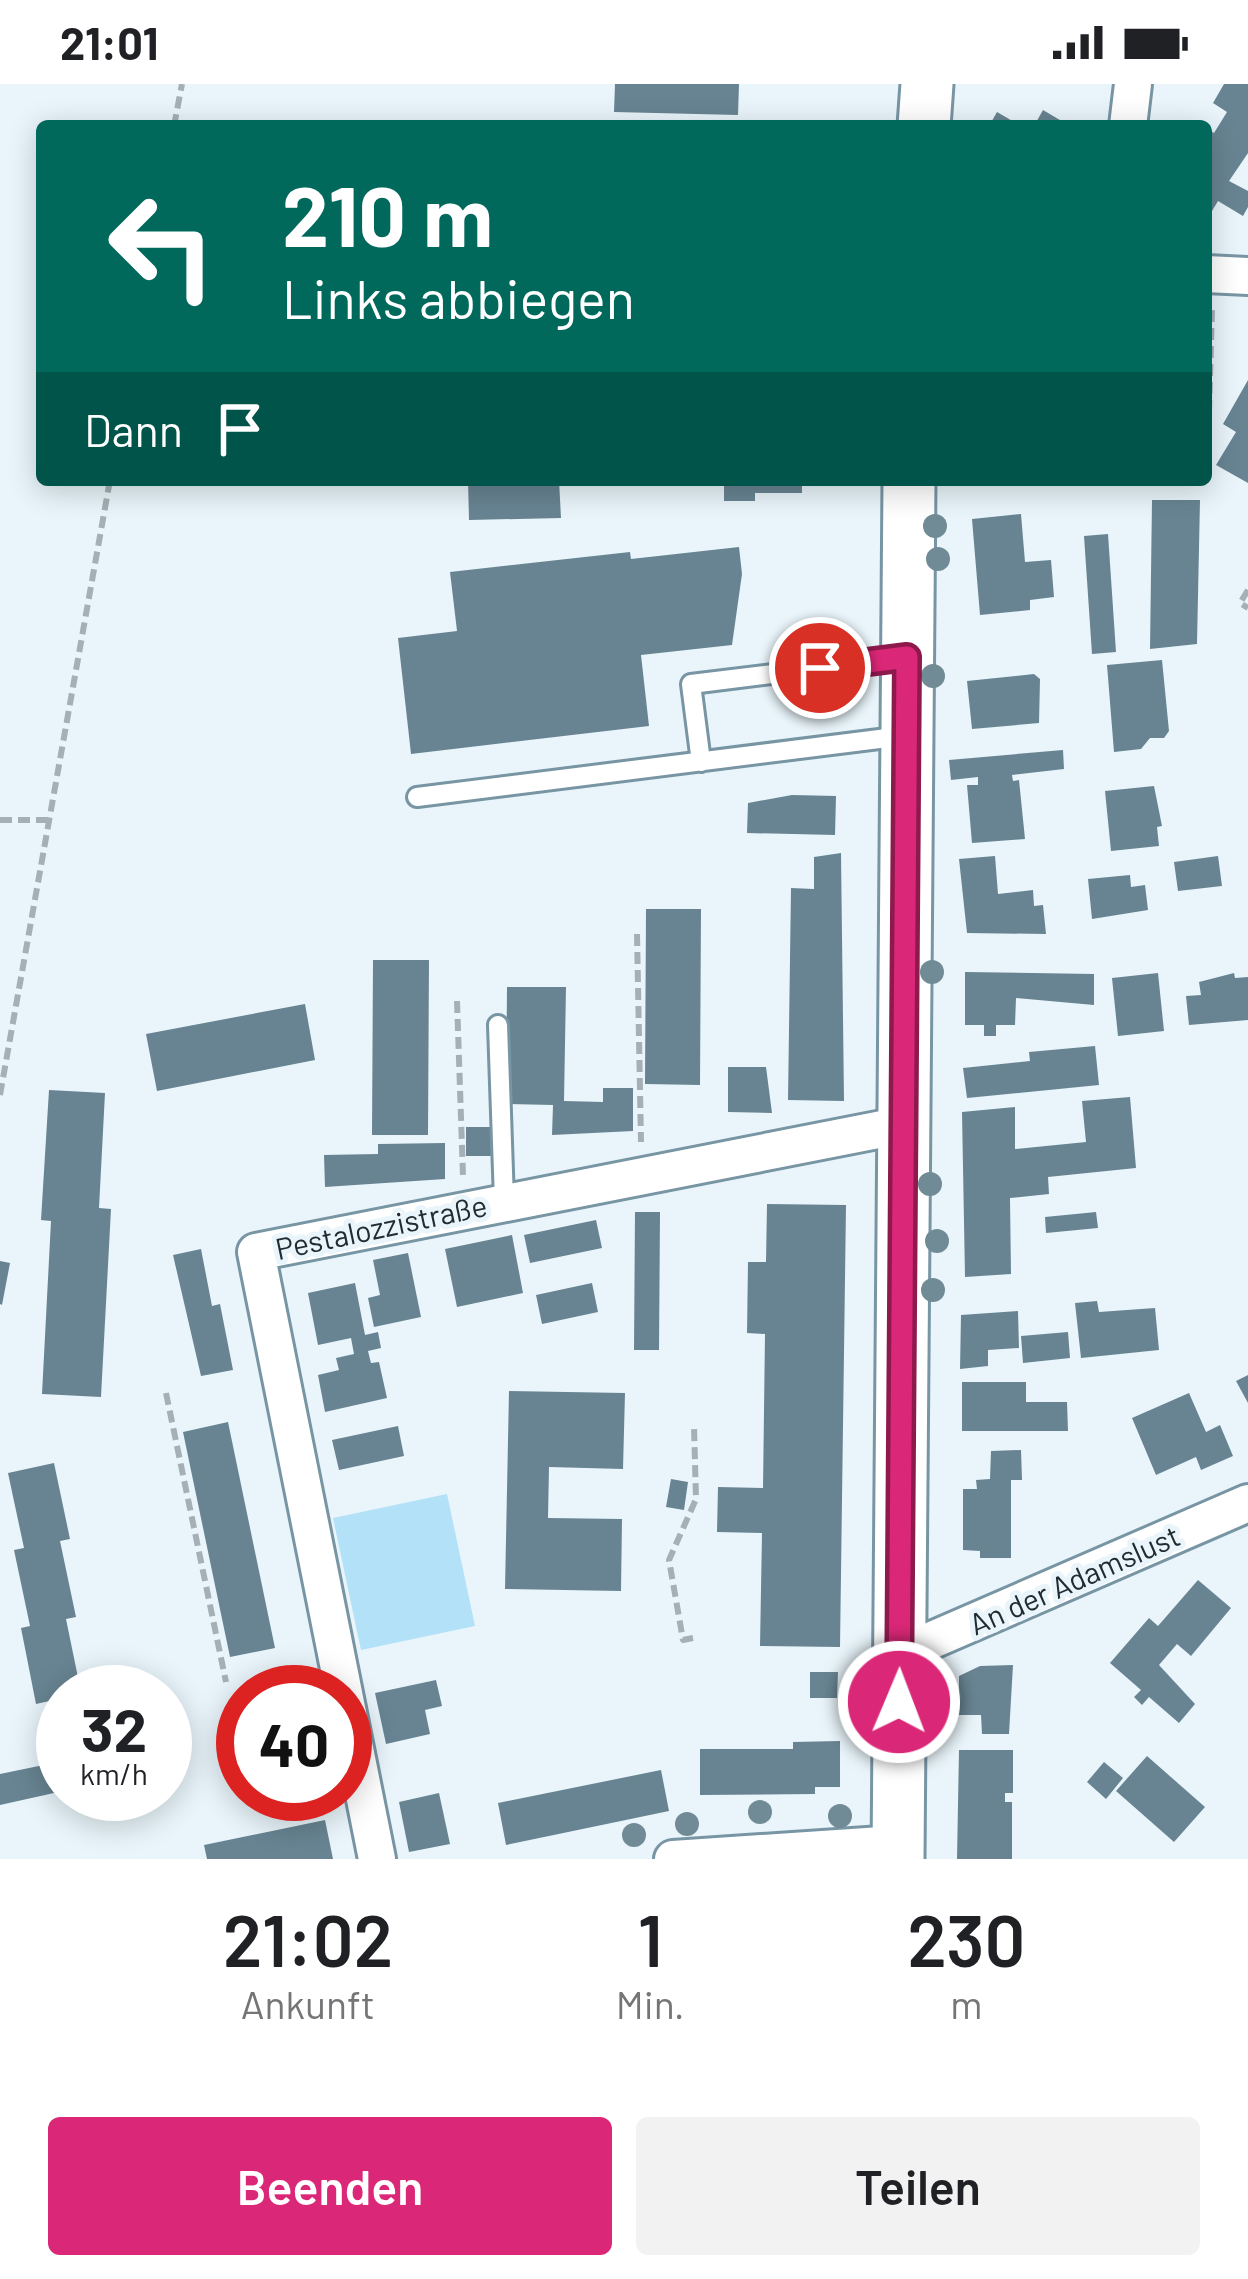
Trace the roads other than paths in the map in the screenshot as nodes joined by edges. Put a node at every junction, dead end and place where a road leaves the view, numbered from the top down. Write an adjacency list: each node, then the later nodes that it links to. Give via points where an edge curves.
1 (927, 84): 3 (street)
2 (1133, 84): 4 (street)
3 (924, 120)
4 (1129, 120)
5 (909, 486): 6 (street)
6 (907, 657): 7 (street); 8 (lane, via 691,683)
7 (908, 735): 8 (lane); 11 (street)
8 (701, 762): 9 (lane)
9 (417, 797)
10 (498, 1025): 12 (lane)
11 (903, 1125): 12 (street, Pestalozzistraße); 14 (street)
12 (504, 1202): 16 (street, Pestalozzistraße, via 256,1252)
13 (1248, 1503): 14 (street, An der Adamslust)
14 (899, 1654): 15 (street)
15 (897, 1852): 17 (street)
16 (377, 1859)
17 (673, 1859)

